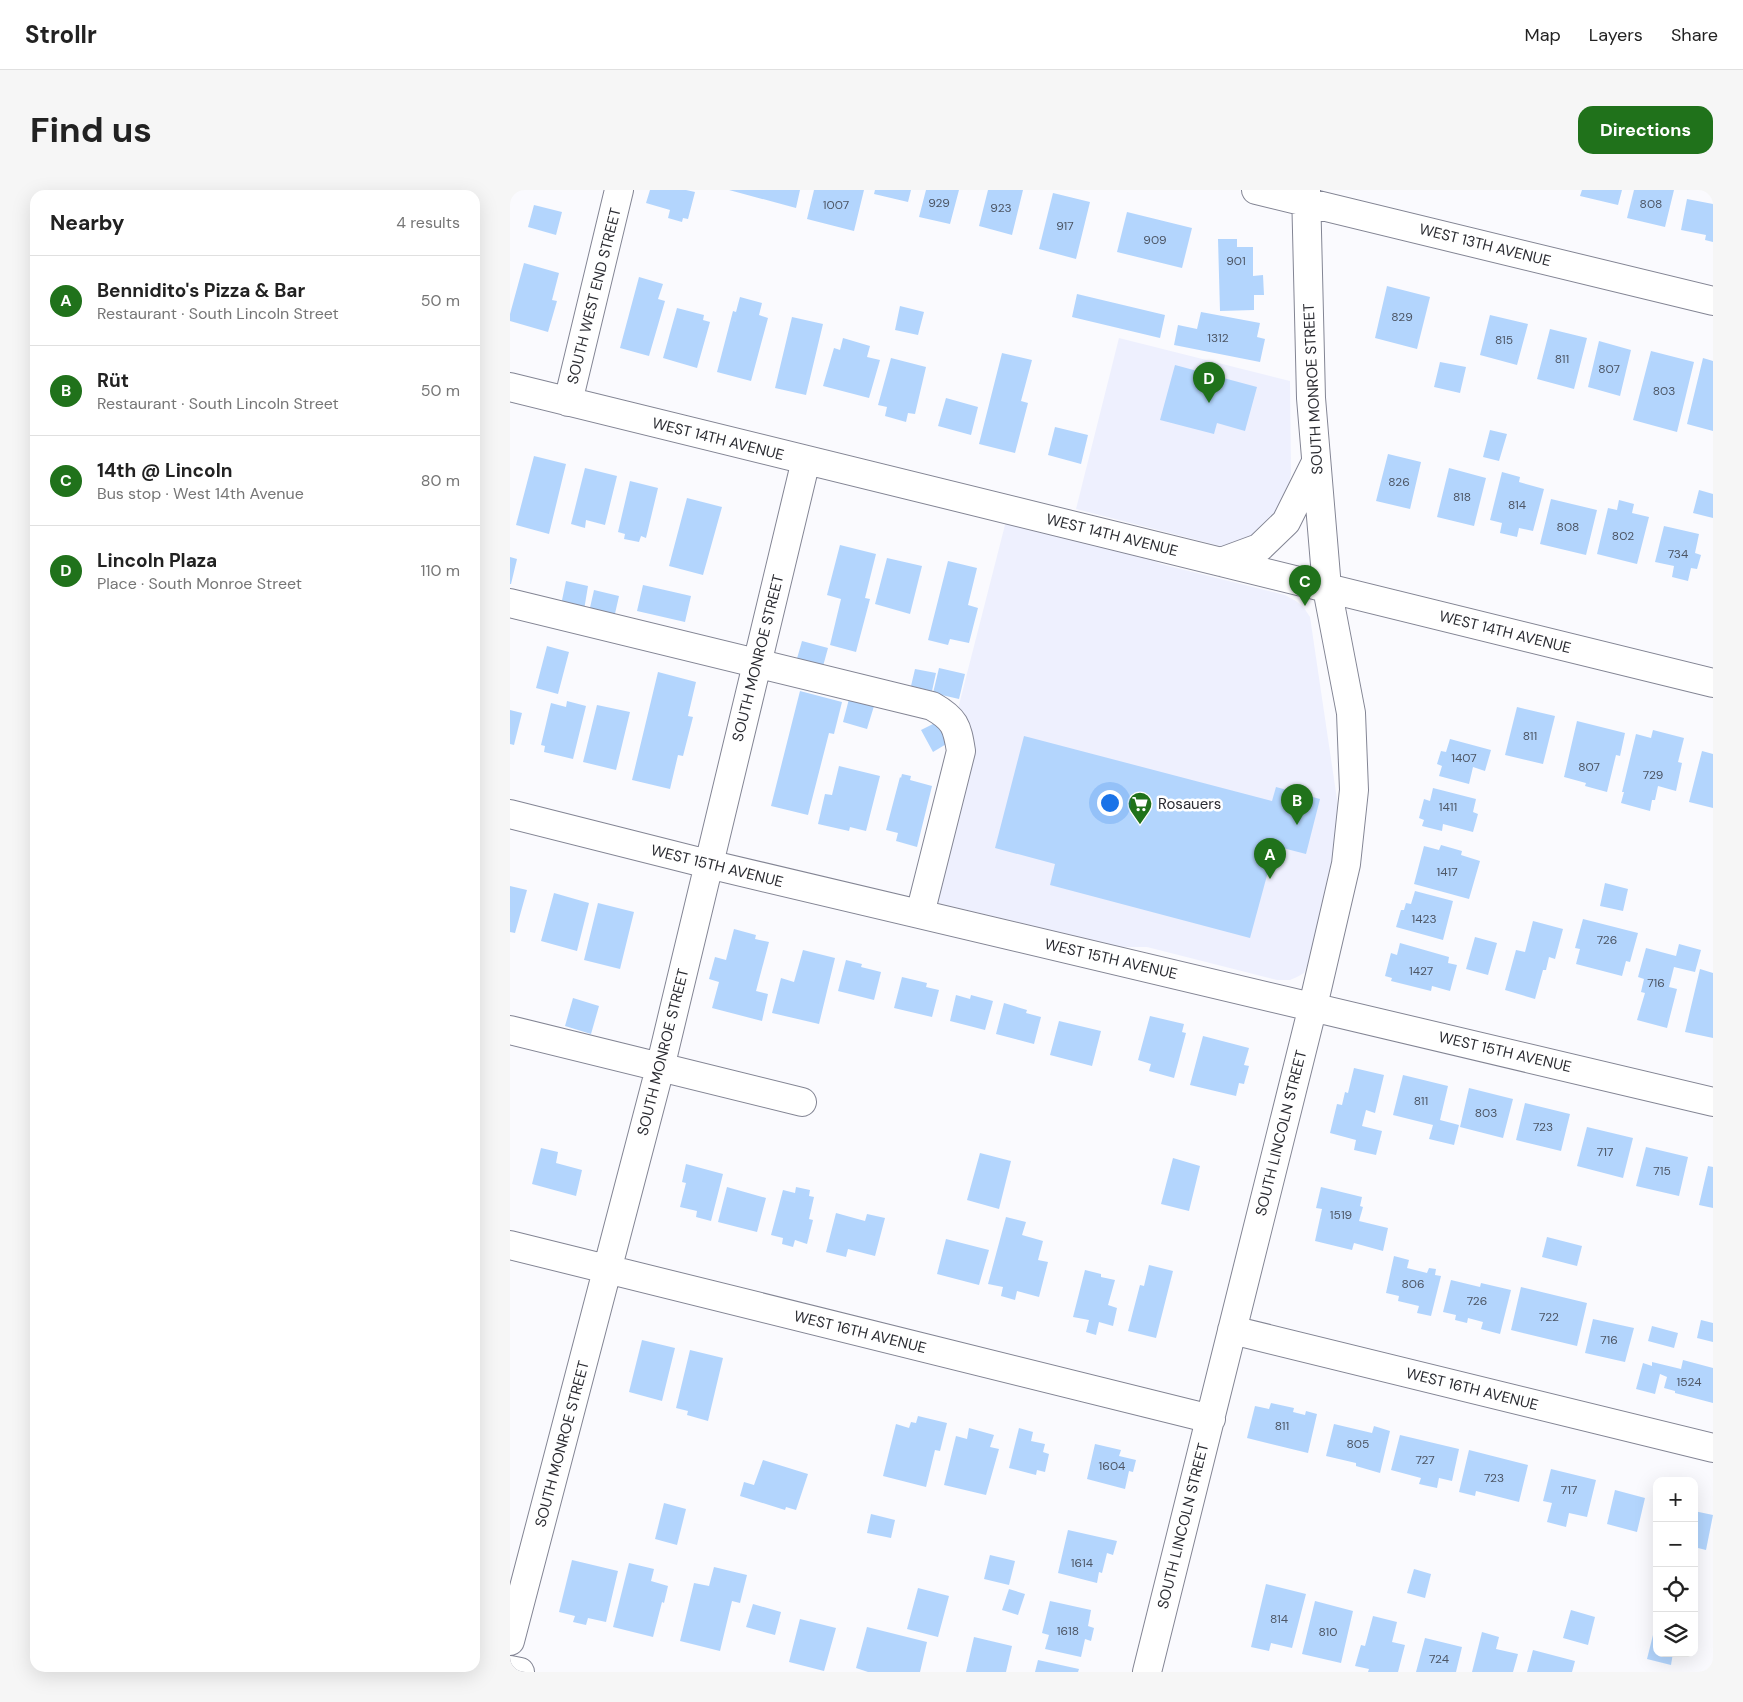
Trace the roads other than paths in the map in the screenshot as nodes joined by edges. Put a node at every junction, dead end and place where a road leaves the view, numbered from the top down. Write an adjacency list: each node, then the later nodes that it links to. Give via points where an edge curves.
1 (619, 190): 6 (street, SOUTH WEST END STREET)
2 (1256, 190): 3 (street, WEST 13TH AVENUE)
3 (1306, 196): 4 (street, WEST 13TH AVENUE); 8 (street, SOUTH MONROE STREET, via 1311,398)
4 (1713, 301)
5 (510, 387): 6 (street, WEST 14TH AVENUE)
6 (568, 402): 7 (street, WEST 14TH AVENUE)
7 (806, 460): 9 (street, WEST 14TH AVENUE); 12 (street, SOUTH MONROE STREET)
8 (1316, 462): 9 (street, via 1286,522 1259,548); 10 (street, SOUTH MONROE STREET)
9 (1221, 562): 10 (street, WEST 14TH AVENUE)
10 (1327, 588): 13 (street, WEST 14TH AVENUE); 17 (street, SOUTH LINCOLN STREET, via 1351,713 1354,790 1346,864)
11 (510, 603): 12 (street)
12 (757, 663): 15 (street, SOUTH MONROE STREET); 16 (street, via 932,706 947,715 958,730 961,751)
13 (1713, 684)
14 (510, 814): 15 (street, WEST 15TH AVENUE)
15 (708, 864): 16 (street, WEST 15TH AVENUE); 19 (street, SOUTH MONROE STREET)
16 (920, 914): 17 (street, WEST 15TH AVENUE)
17 (1313, 1006): 21 (street, WEST 15TH AVENUE); 24 (street, SOUTH LINCOLN STREET)
18 (510, 1030): 19 (street)
19 (660, 1068): 20 (street); 23 (street, SOUTH MONROE STREET)
20 (802, 1102)
21 (1713, 1102)
22 (510, 1245): 23 (street, WEST 16TH AVENUE)
23 (607, 1269): 25 (street, WEST 16TH AVENUE); 27 (street, SOUTH MONROE STREET)
24 (1232, 1330): 25 (street, SOUTH LINCOLN STREET); 26 (street, WEST 16TH AVENUE)
25 (1211, 1419): 30 (street, SOUTH LINCOLN STREET)
26 (1713, 1448)
27 (510, 1641)
28 (510, 1670): 29 (street)
29 (520, 1672)
30 (1147, 1672)

